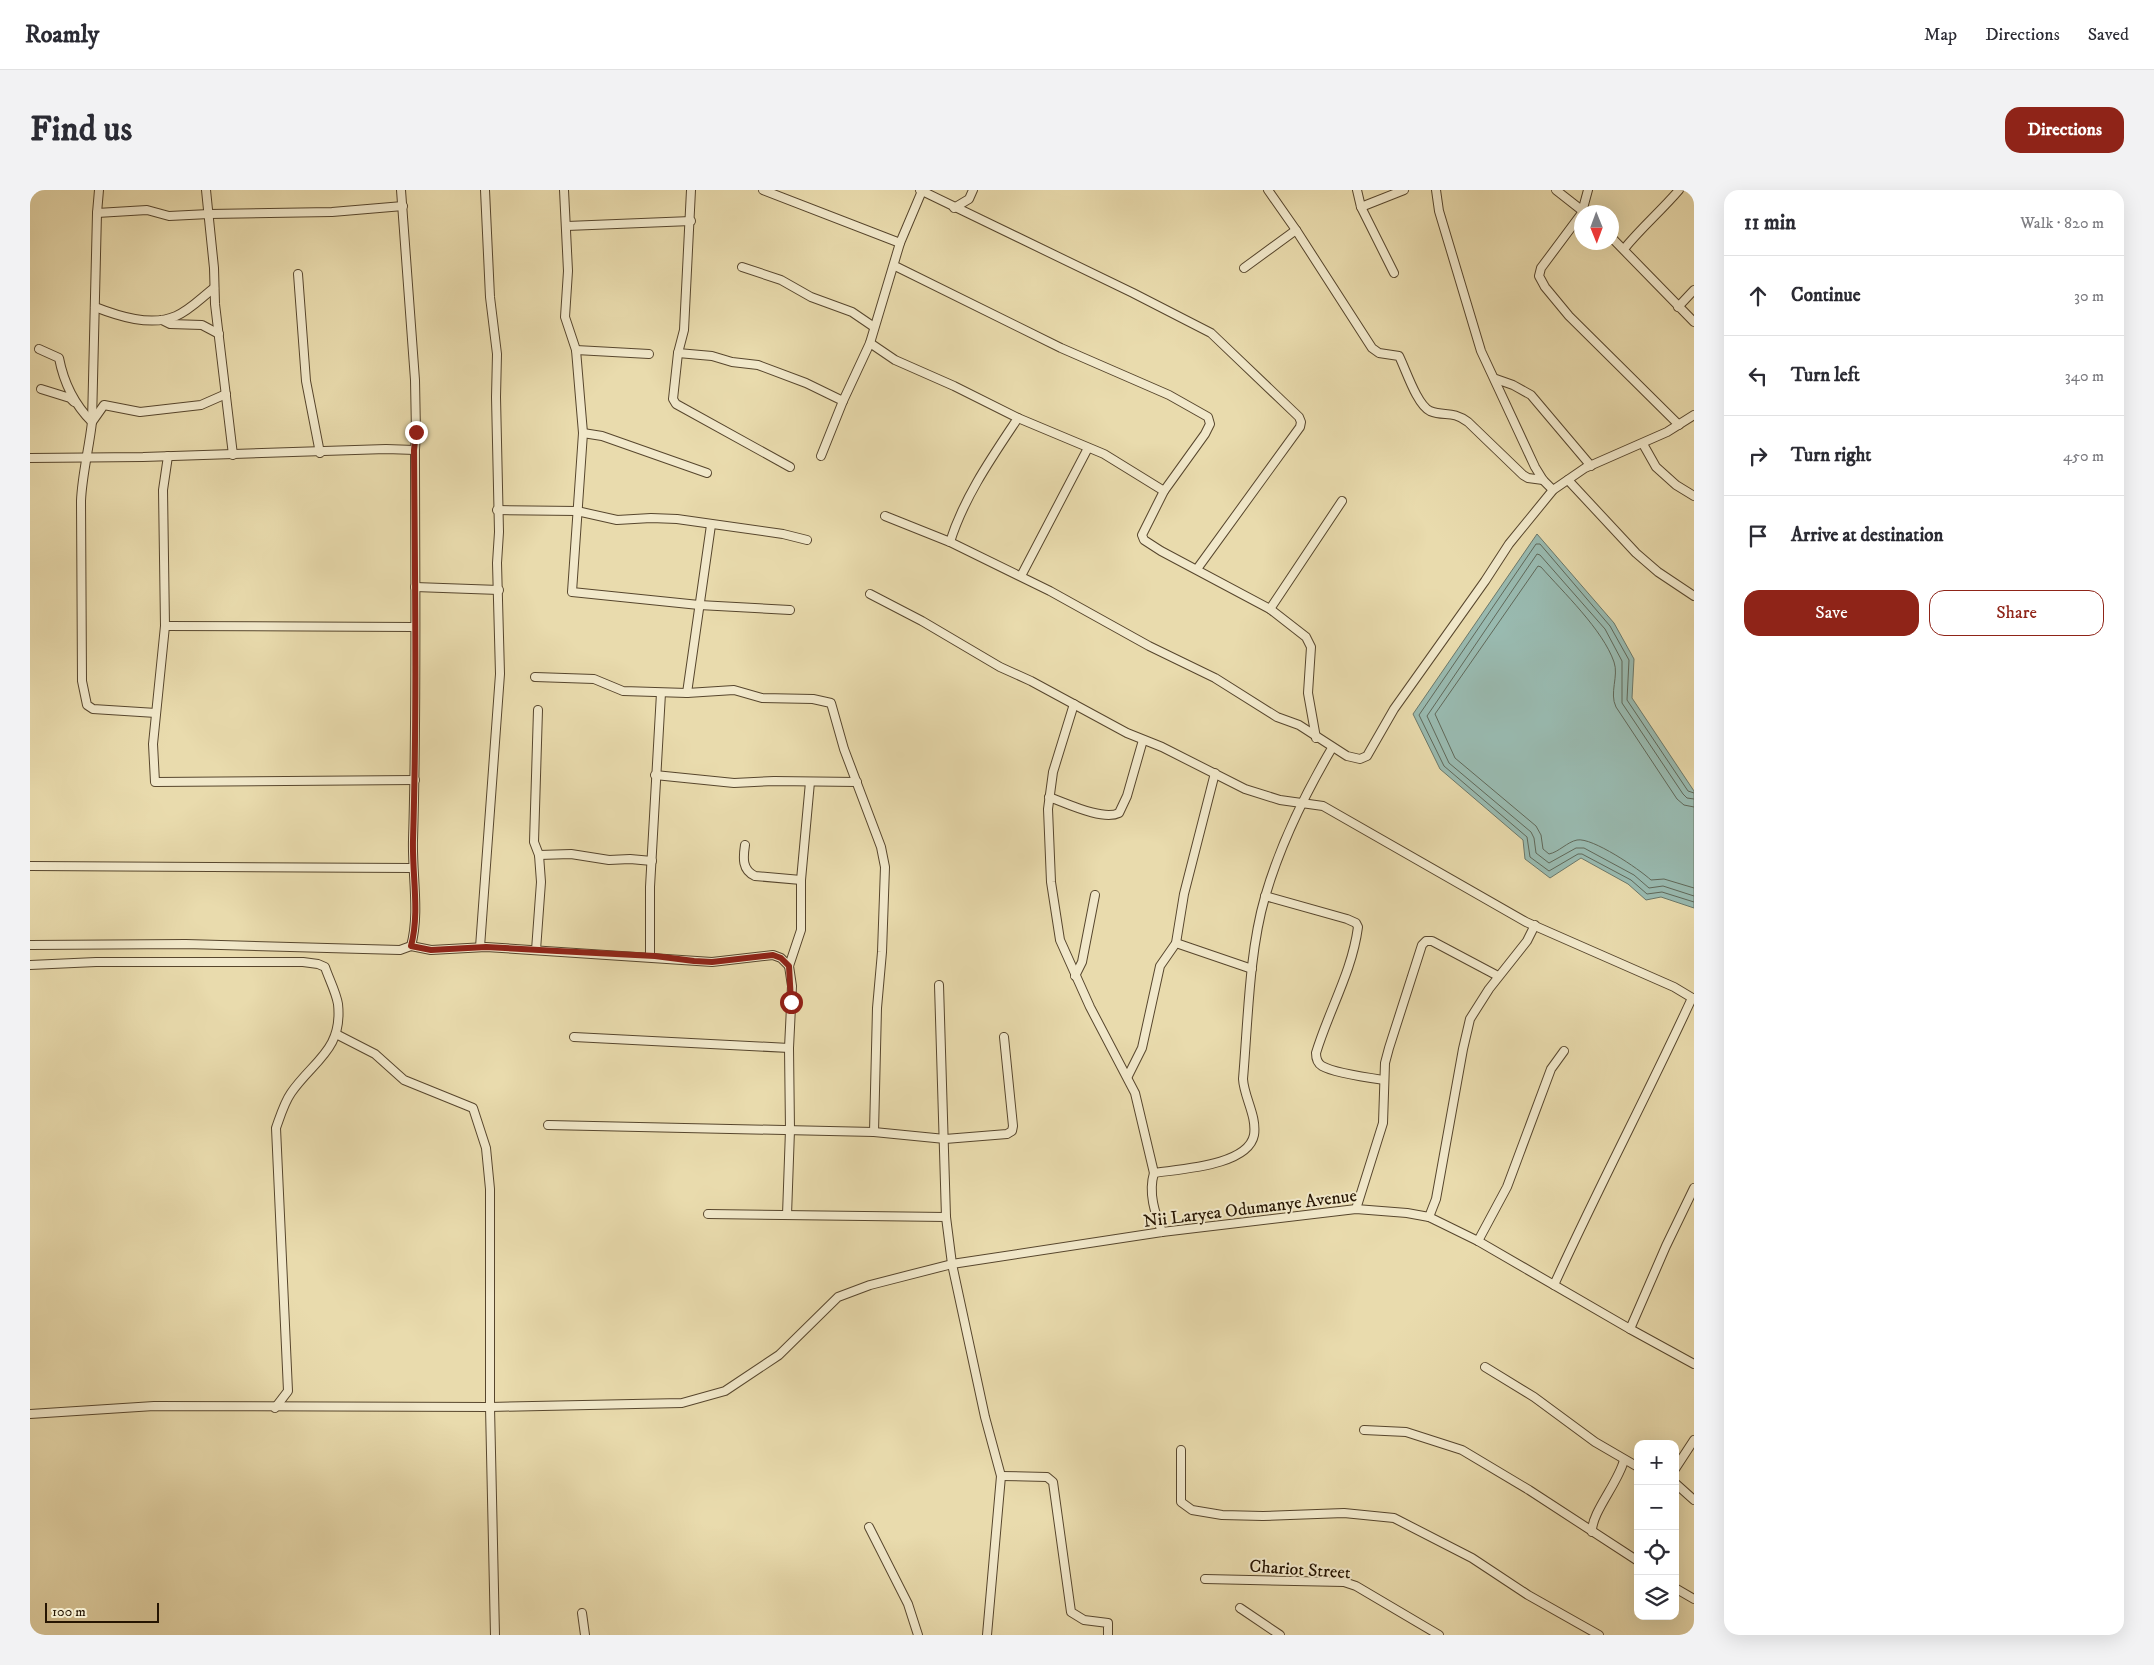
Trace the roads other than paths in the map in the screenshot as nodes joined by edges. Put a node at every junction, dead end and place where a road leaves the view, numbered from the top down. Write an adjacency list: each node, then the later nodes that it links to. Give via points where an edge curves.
1 (99, 190): 22 (street)
2 (206, 190): 23 (street)
3 (401, 190): 19 (street)
4 (484, 190): 77 (street, via 497,354)
5 (564, 190): 26 (street)
6 (691, 190): 24 (street)
7 (763, 190): 28 (street)
8 (972, 190): 21 (street, via 969,199)
9 (1268, 190): 27 (street)
10 (1356, 190): 20 (street)
11 (1404, 190): 20 (street)
12 (1436, 190): 49 (street, via 1439,211 1481,351)
13 (1556, 190): 17 (street)
14 (1588, 190): 18 (street)
15 (1679, 190): 30 (street)
16 (921, 191): 21 (street); 28 (street)
17 (1574, 205)
18 (1584, 205)
19 (403, 206): 23 (street, via 332,212); 61 (street, via 416,395)
20 (1361, 207): 34 (street)
21 (954, 208): 83 (street, via 1133,292 1211,333 1299,417 1300,427)
22 (97, 213): 23 (street, via 147,210 169,216); 38 (street)
23 (209, 214): 36 (street)
24 (691, 221): 26 (street); 48 (street, via 684,330)
25 (1574, 223): 57 (street, via 1541,268 1539,276 1569,316)
26 (567, 226): 46 (street, via 565,317)
27 (1296, 230): 33 (street); 71 (street, via 1372,348 1379,353 1399,356 1421,404 1429,411 1458,415 1522,475)
28 (900, 243): 31 (street)
29 (1619, 244): 30 (street)
30 (1624, 249): 39 (street)
31 (895, 266): 42 (street); 74 (street, via 1062,348 1169,395 1208,417 1210,424 1205,434)
32 (742, 268): 42 (street, via 781,280 811,297 852,312)
33 (1244, 268)
34 (1394, 273)
35 (298, 274): 62 (street, via 306,381)
36 (214, 288): 40 (street, via 177,316); 43 (street)
37 (1694, 290): 39 (street)
38 (95, 307): 40 (street, via 126,318); 56 (street)
39 (1678, 307): 41 (street)
40 (159, 319): 43 (street, via 170,324 202,325)
41 (1694, 322)
42 (874, 327): 44 (street)
43 (219, 334): 51 (street)
44 (870, 343): 52 (street); 55 (street, via 895,360)
45 (39, 349): 53 (street, via 59,358 62,376)
46 (576, 350): 47 (street); 58 (street)
47 (649, 354)
48 (678, 354): 52 (street, via 712,356 758,365); 69 (street, via 672,392 676,404)
49 (1496, 380): 68 (street, via 1531,395); 71 (street)
50 (41, 389): 53 (street, via 70,398)
51 (226, 394): 56 (street, via 201,405 140,412 104,405); 63 (street)
52 (843, 401): 65 (street)
53 (77, 405): 56 (street)
54 (1694, 415): 57 (street)
55 (1018, 418): 60 (street); 82 (street, via 989,460)
56 (92, 422): 67 (street)
57 (1679, 425): 59 (street)
58 (583, 433): 70 (street, via 602,436); 78 (street)
59 (1643, 444): 68 (street); 75 (street, via 1656,467)
60 (1088, 448): 74 (street, via 1122,463); 84 (street)
61 (414, 450): 62 (street); 85 (street)
62 (320, 453): 63 (street)
63 (233, 455): 64 (street)
64 (168, 456): 67 (street); 92 (street, via 163,490)
65 (821, 456)
66 (30, 458): 67 (street)
67 (87, 458): 99 (street, via 80,502 84,698 93,709)
68 (1591, 466): 72 (street)
69 (790, 467)
70 (707, 473)
71 (1542, 480): 73 (street)
72 (1568, 480): 73 (street); 88 (street, via 1636,552 1658,572)
73 (1553, 490): 102 (street, via 1509,544 1394,709 1366,756 1352,759)
74 (1164, 491): 83 (street, via 1144,528 1144,540)
75 (1694, 496)
76 (1342, 501): 90 (street)
77 (497, 510): 78 (street); 86 (street)
78 (577, 511): 80 (street, via 617,520 665,518); 89 (street, via 572,592)
79 (885, 516): 82 (street)
80 (711, 525): 81 (street, via 755,529); 89 (street)
81 (807, 540)
82 (950, 542): 84 (street)
83 (1197, 569): 90 (street)
84 (1021, 576): 100 (street, via 1215,678)
85 (415, 587): 86 (street); 93 (street)
86 (498, 590): 122 (street, via 500,674)
87 (870, 594): 97 (street, via 1000,667)
88 (1694, 596)
89 (699, 605): 91 (street); 96 (street)
90 (1270, 609): 100 (street, via 1306,638 1311,647 1308,686)
91 (790, 610)
92 (165, 626): 93 (street); 99 (street)
93 (414, 627): 105 (street)
94 (535, 677): 95 (street, via 594,679 623,691)
95 (661, 693): 96 (street); 104 (street)
96 (687, 693): 107 (street, via 734,690 762,698 812,699 831,703)
97 (1074, 704): 101 (street); 108 (street, via 1053,772)
98 (538, 710): 111 (street, via 534,842)
99 (156, 713): 105 (street, via 153,744 155,782)
100 (1316, 738): 102 (street)
101 (1143, 740): 103 (street); 108 (street, via 1119,813 1111,816 1100,814)
102 (1332, 748): 109 (street)
103 (1215, 774): 109 (street, via 1271,798); 119 (street, via 1184,894)
104 (656, 775): 106 (street, via 734,783); 112 (street)
105 (415, 780): 114 (street)
106 (810, 782): 107 (street); 115 (street)
107 (857, 782): 141 (street, via 881,847 884,867)
108 (1049, 797): 128 (street, via 1047,827 1051,882 1060,940)
109 (1303, 803): 117 (street); 118 (street, via 1323,806)
110 (745, 845): 115 (street, via 743,856 749,873)
111 (539, 855): 112 (street, via 571,854 609,860); 123 (street, via 541,882)
112 (652, 861): 124 (street)
113 (30, 866): 114 (street)
114 (412, 868): 121 (street, via 415,921)
115 (801, 880): 126 (street, via 801,930)
116 (1095, 895): 128 (street, via 1082,962)
117 (1265, 896): 127 (street); 138 (street, via 1356,923 1352,959 1330,1012 1316,1053 1317,1060 1322,1066)
118 (1535, 925): 129 (street, via 1527,941); 131 (street)
119 (1176, 943): 127 (street); 137 (street, via 1160,966 1142,1048)
120 (30, 945): 121 (street, via 177,944 400,950)
121 (411, 946): 122 (street, via 431,950)
122 (480, 948): 123 (street)
123 (536, 950): 124 (street)
124 (650, 956): 126 (street, via 712,962 773,955)
125 (30, 965): 132 (street, via 96,962 318,964 325,967 338,1003)
126 (789, 966): 135 (street, via 792,986)
127 (1252, 969): 143 (street, via 1243,1079 1254,1135 1238,1155 1226,1160)
128 (1075, 976): 137 (street)
129 (1498, 976): 138 (street, via 1432,941 1426,941 1389,1048); 149 (street, via 1470,1019 1436,1199)
130 (939, 985): 142 (street)
131 (1693, 998): 153 (street)
132 (336, 1034): 157 (street, via 375,1054 404,1080 473,1108 486,1148 490,1189); 158 (street, via 324,1057 290,1095 276,1128 288,1390)
133 (574, 1037): 135 (street)
134 (1004, 1037): 142 (street, via 1012,1131)
135 (789, 1048): 140 (street)
136 (1564, 1051): 151 (street, via 1548,1078 1507,1187)
137 (1128, 1076): 143 (street)
138 (1384, 1080): 145 (street, via 1383,1123)
139 (548, 1125): 140 (street)
140 (790, 1130): 141 (street); 147 (street)
141 (874, 1132): 142 (street)
142 (945, 1139): 148 (street)
143 (1154, 1173): 150 (street, via 1152,1198)
144 (1694, 1188): 154 (street)
145 (1356, 1209): 149 (street, Nii Laryea Odumanye Avenue); 150 (street, Nii Laryea Odumanye Avenue)
146 (708, 1214): 147 (street)
147 (787, 1215): 148 (street)
148 (946, 1217): 152 (street)
149 (1429, 1217): 151 (street, Nii Laryea Odumanye Avenue)
150 (1162, 1232): 152 (street, Nii Laryea Odumanye Avenue)
151 (1478, 1241): 153 (street, Nii Laryea Odumanye Avenue)
152 (952, 1264): 157 (street, Nii Laryea Odumanye Avenue, via 870,1285 838,1297 779,1355 725,1392 682,1403); 166 (street)
153 (1554, 1285): 154 (street, Nii Laryea Odumanye Avenue)
154 (1630, 1329): 155 (street, Nii Laryea Odumanye Avenue)
155 (1694, 1364)
156 (1485, 1367): 163 (street)
157 (490, 1406): 158 (street, Nii Laryea Odumanye Avenue); 177 (street)
158 (275, 1408): 159 (street, Nii Laryea Odumanye Avenue, via 154,1406)
159 (30, 1414)
160 (1364, 1430): 170 (street, via 1406,1432 1462,1450)
161 (1694, 1440): 164 (street)
162 (1181, 1450): 184 (street, via 1181,1502 1192,1510 1245,1516 1344,1513 1394,1518 1472,1558 1528,1595)
163 (1624, 1460): 165 (street); 170 (street, via 1596,1516)
164 (1679, 1463)
165 (1634, 1465)
166 (1001, 1476): 180 (street); 181 (street, via 1047,1477 1053,1482 1070,1612 1084,1620 1108,1624)
167 (1676, 1485): 168 (street)
168 (1694, 1500)
169 (870, 1527): 179 (street, via 908,1604)
170 (1592, 1532): 171 (street)
171 (1634, 1558)
172 (1205, 1579): 183 (street, Chariot Street, via 1344,1582)
173 (1679, 1590): 174 (street)
174 (1694, 1599)
175 (1240, 1608): 182 (street)
176 (582, 1613): 178 (street)
177 (495, 1635)
178 (585, 1635)
179 (918, 1635)
180 (987, 1635)
181 (1108, 1635)
182 (1280, 1635)
183 (1439, 1635)
184 (1599, 1635)

